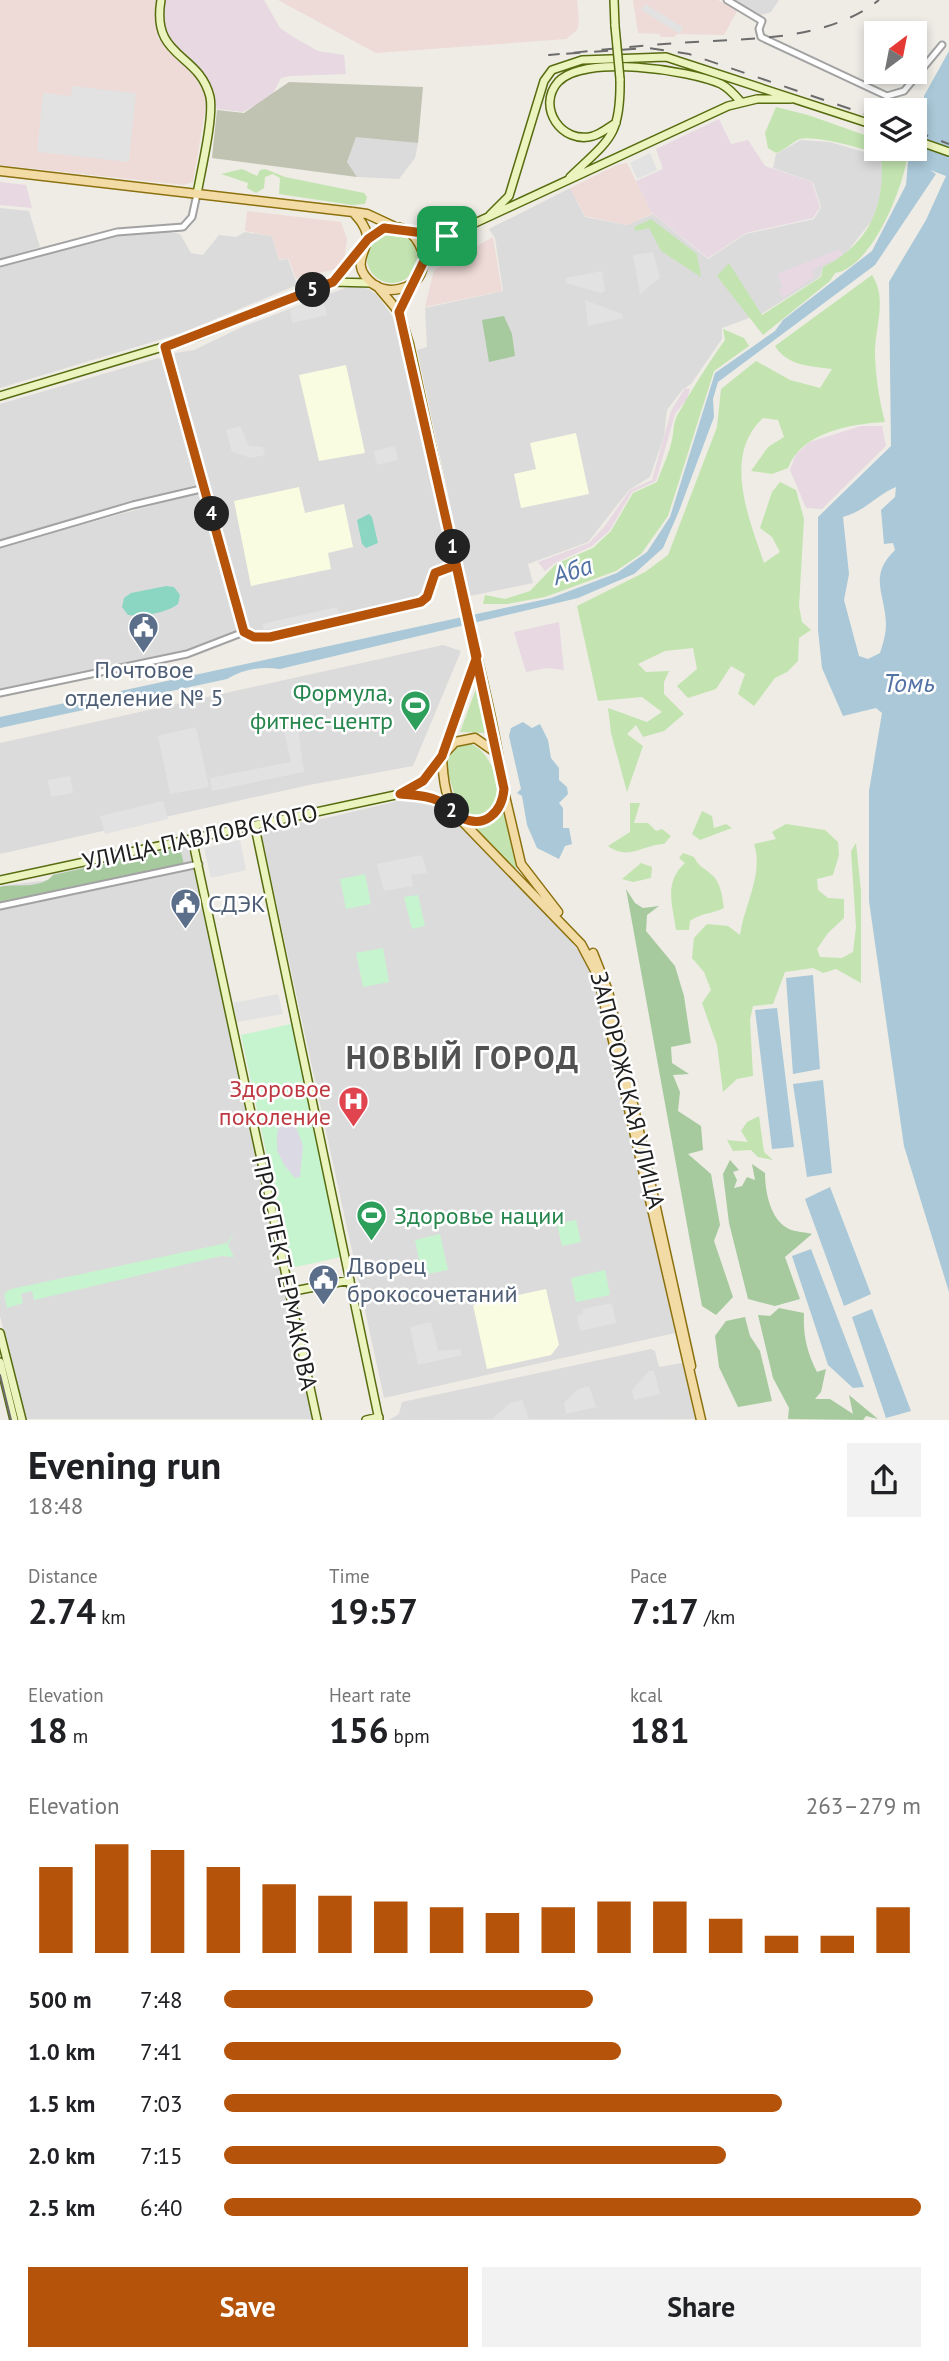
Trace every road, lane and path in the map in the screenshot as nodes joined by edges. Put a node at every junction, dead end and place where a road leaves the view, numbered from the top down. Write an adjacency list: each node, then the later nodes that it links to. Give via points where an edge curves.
1 (161, 0): 15 (main road, via 163,38 201,78 210,98)
2 (614, 0): 10 (main road, bridge, via 620,79)
3 (727, 0): 4 (street, via 762,21 761,37 887,96 904,91)
4 (942, 45)
5 (754, 85): 6 (main road); 7 (main road); 17 (main road, via 666,57 563,64 544,81 509,196)
6 (757, 99): 7 (main road); 8 (main road)
7 (802, 100): 9 (main road)
8 (741, 102): 10 (main road, via 723,85 673,69 643,66 579,72 559,81 551,96 554,122 565,133 578,138 594,136); 14 (main road, via 583,176)
9 (864, 121)
10 (617, 123): 14 (main road, via 600,148)
11 (927, 144): 12 (main road)
12 (949, 152)
13 (0, 171): 15 (main road)
14 (569, 177): 17 (main road)
15 (201, 195): 16 (main road); 24 (street, via 183,227 117,232)
16 (353, 212): 18 (main road); 21 (main road)
17 (490, 215): 20 (main road)
18 (395, 227): 19 (main road); 21 (main road, via 375,232)
19 (412, 234): 20 (main road); 23 (main road, via 422,247)
20 (447, 236): 23 (main road)
21 (368, 239): 22 (main road)
22 (362, 247): 26 (main road); 27 (main road, via 362,267)
23 (423, 263): 25 (main road)
24 (0, 264)
25 (415, 281): 27 (main road, via 397,290); 28 (main road)
26 (333, 282): 27 (main road); 29 (main road)
27 (375, 285): 28 (main road)
28 (399, 312): 33 (main road)
29 (165, 347): 30 (main road); 31 (street)
30 (0, 396)
31 (205, 488): 32 (street); 34 (street)
32 (0, 544)
33 (456, 565): 34 (street, via 435,573 421,602 270,637); 35 (main road)
34 (244, 632): 36 (street, via 187,654)
35 (477, 656): 37 (main road); 38 (main road)
36 (0, 693)
37 (498, 754): 38 (main road, via 475,738 455,742); 39 (main road)
38 (442, 756): 40 (main road, УЛИЦА ПАВЛОВСКОГО, via 423,781); 41 (main road)
39 (504, 789): 41 (main road, via 499,809 488,819 474,821); 51 (main road, ЗАПОРОЖСКАЯ УЛИЦА, via 516,853 525,872 585,941 603,974)
40 (400, 794): 41 (main road, УЛИЦА ПАВЛОВСКОГО, via 429,797); 42 (main road, УЛИЦА ПАВЛОВСКОГО)
41 (456, 814): 51 (main road, ЗАПОРОЖСКАЯ УЛИЦА, via 581,944 594,967)
42 (254, 827): 43 (main road, УЛИЦА ПАВЛОВСКОГО); 47 (main road)
43 (192, 838): 44 (main road, ПРОСПЕКТ ЕРМАКОВА); 45 (main road, УЛИЦА ПАВЛОВСКОГО)
44 (199, 864): 46 (street); 48 (main road, ПРОСПЕКТ ЕРМАКОВА)
45 (0, 880)
46 (0, 906)
47 (350, 1280): 48 (main road); 54 (main road)
48 (289, 1292): 57 (main road, ПРОСПЕКТ ЕРМАКОВА)
49 (0, 1333): 52 (main road)
50 (0, 1362): 52 (main road)
51 (691, 1374): 59 (main road, ЗАПОРОЖСКАЯ УЛИЦА)
52 (12, 1394): 53 (main road); 55 (main road); 56 (main road)
53 (0, 1398)
54 (379, 1418): 58 (main road)
55 (15, 1419)
56 (22, 1419)
57 (317, 1419)
58 (366, 1419)
59 (701, 1419)

